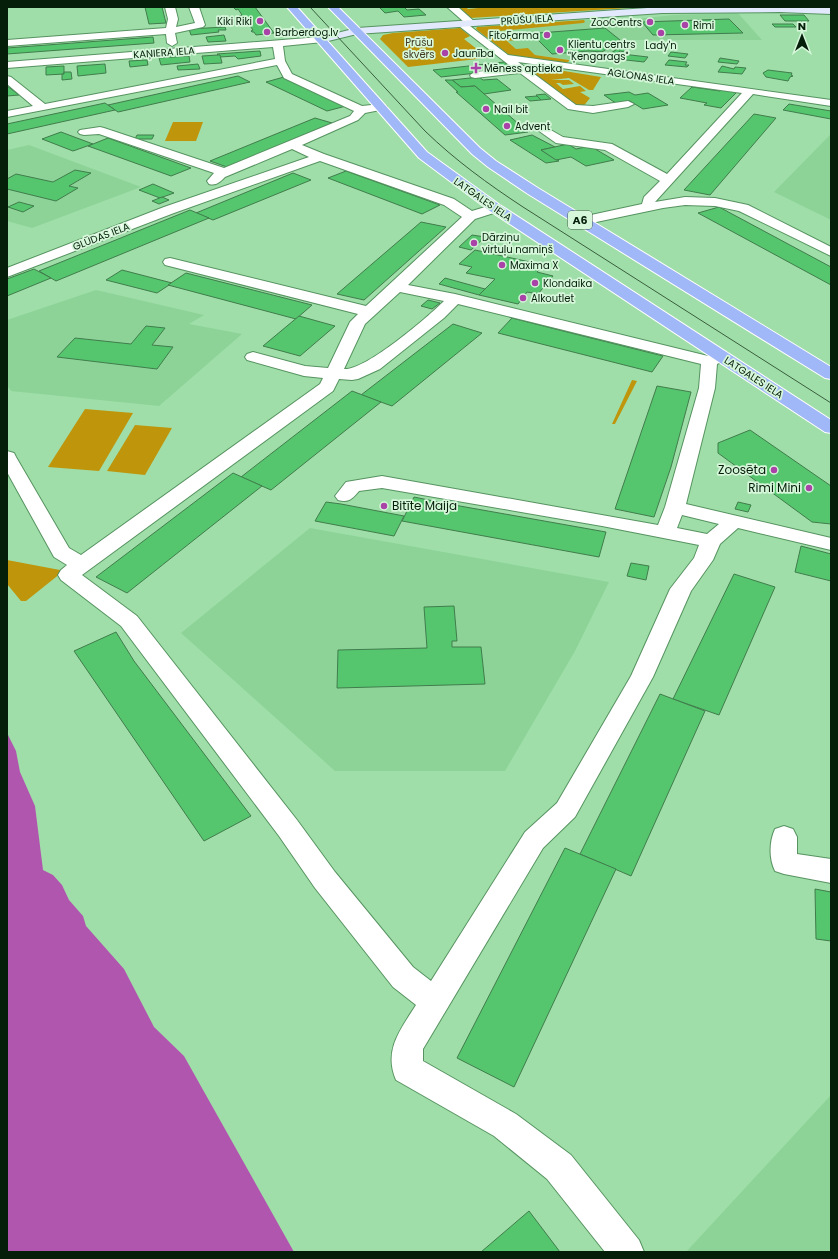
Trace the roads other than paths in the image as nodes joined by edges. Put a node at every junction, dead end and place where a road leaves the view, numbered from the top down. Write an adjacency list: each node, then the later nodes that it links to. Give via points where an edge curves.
1 (170, 7): 10 (street)
2 (194, 7): 11 (street)
3 (292, 7): 15 (highway, LATGALES IELA)
4 (333, 7): 14 (highway, A6)
5 (452, 7): 12 (street)
6 (831, 7): 8 (street, PRŪŠU IELA)
7 (660, 9): 8 (street, PRŪŠU IELA); 12 (street, PRŪŠU IELA)
8 (806, 9): 9 (street, PRŪŠU IELA)
9 (831, 11)
10 (173, 19): 11 (street); 13 (street)
11 (199, 21): 13 (street, via 200,25)
12 (466, 23): 14 (street, PRŪŠU IELA); 19 (street)
13 (170, 31): 16 (street); 18 (street)
14 (357, 32): 15 (street, PRŪŠU IELA); 46 (highway, A6, via 476,151)
15 (320, 40): 17 (street, KAŅIERA IELA); 32 (highway, LATGALES IELA)
16 (7, 43)
17 (277, 43): 18 (street, KAŅIERA IELA); 20 (street)
18 (174, 52): 21 (street, KAŅIERA IELA)
19 (504, 57): 22 (street); 27 (street, AGLONAS IELA)
20 (280, 60): 31 (street); 34 (street, via 288,76)
21 (7, 65)
22 (521, 70): 23 (street); 33 (street, via 572,107 584,110)
23 (496, 73): 24 (street); 26 (street)
24 (475, 75)
25 (7, 78): 31 (street)
26 (504, 81)
27 (750, 91): 29 (street, AGLONAS IELA); 41 (street)
28 (596, 99): 33 (street)
29 (831, 103)
30 (628, 104): 33 (street)
31 (42, 107): 35 (street)
32 (381, 107): 34 (street); 44 (highway, LATGALES IELA, via 423,154)
33 (607, 107)
34 (361, 110): 38 (street, via 354,118)
35 (7, 114)
36 (545, 131): 41 (street, via 560,140 608,147)
37 (84, 132): 40 (street, via 100,130)
38 (292, 145): 39 (street); 40 (street)
39 (320, 157): 42 (street, GLŪDAS IELA); 45 (street, via 449,202)
40 (226, 173): 42 (street, via 195,195)
41 (668, 180): 43 (street, via 649,200)
42 (196, 201): 49 (street, GLŪDAS IELA)
43 (648, 207): 46 (street); 47 (street, via 685,201 734,205)
44 (495, 208): 45 (street); 54 (highway, LATGALES IELA)
45 (470, 216): 50 (street)
46 (582, 221): 56 (highway, A6)
47 (831, 252)
48 (170, 262): 52 (street)
49 (7, 273)
50 (397, 287): 51 (street); 52 (street)
51 (455, 299): 54 (street); 55 (street, via 439,315 374,365 352,375)
52 (370, 312): 55 (street, via 358,322)
53 (253, 357): 55 (street, via 304,371)
54 (716, 359): 57 (highway, LATGALES IELA); 60 (street)
55 (334, 374): 65 (street, via 327,387)
56 (831, 374)
57 (831, 428)
58 (7, 458): 65 (street, via 61,552)
59 (345, 496): 62 (street, via 353,486 382,482)
60 (675, 507): 61 (street); 62 (street)
61 (734, 521): 63 (street); 64 (street)
62 (665, 532): 63 (street)
63 (711, 541): 68 (street, via 702,560 681,589 642,677 566,810 534,840)
64 (831, 544)
65 (82, 565): 68 (street, via 68,575 128,621 288,828 325,880 403,977)
66 (784, 837): 67 (street, via 784,862)
67 (831, 871)
68 (435, 1001): 69 (street, via 408,1046 407,1070 505,1125 558,1167)
69 (627, 1252)

